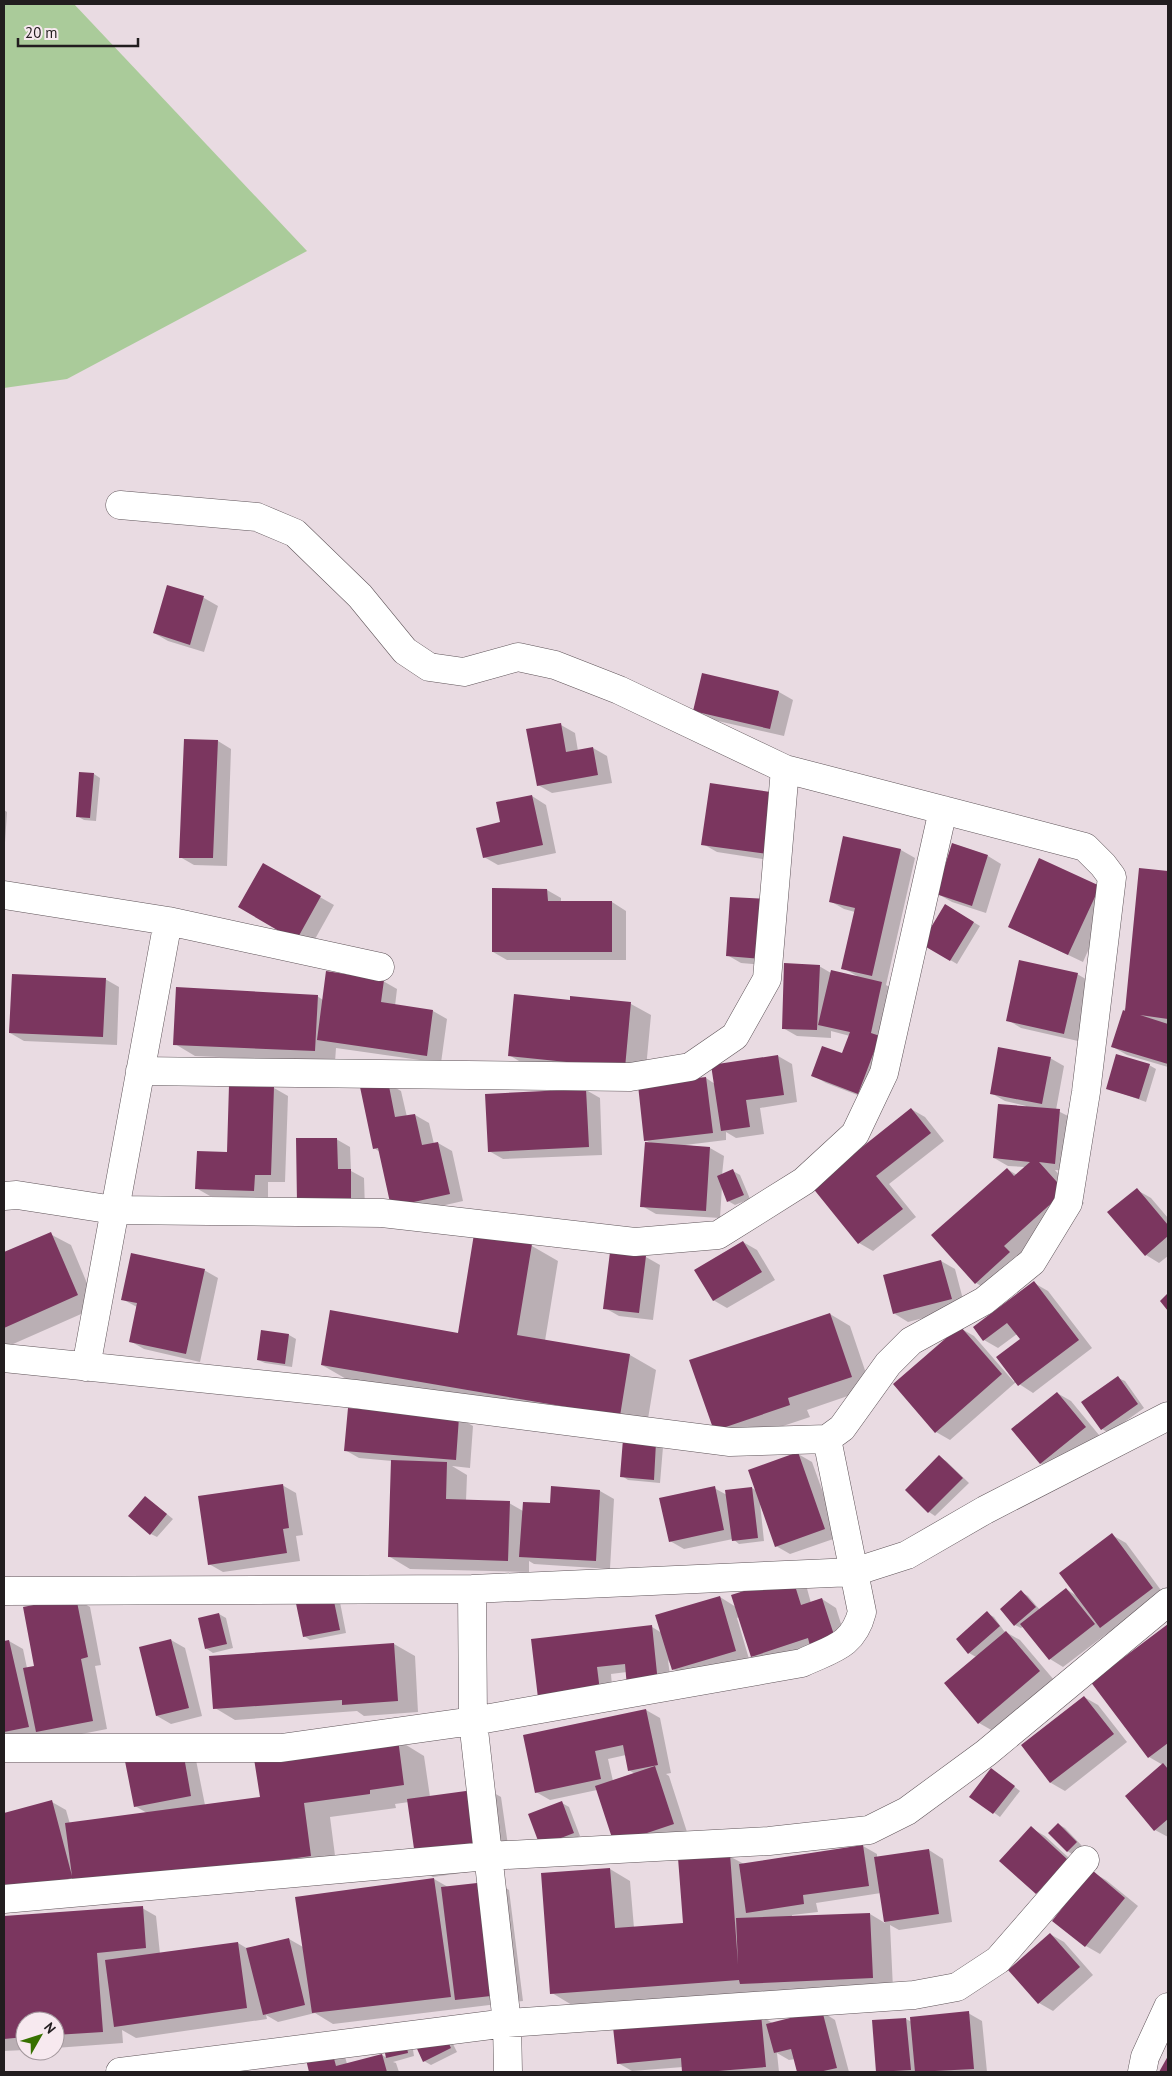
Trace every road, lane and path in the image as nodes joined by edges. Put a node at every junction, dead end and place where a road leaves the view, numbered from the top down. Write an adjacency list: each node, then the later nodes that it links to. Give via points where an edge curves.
1 (120, 505): 2 (street, via 257,517 295,533 360,596 405,651 429,666 464,672 518,657 555,665 619,690)
2 (785, 769): 3 (street); 7 (street, via 767,979 735,1036 690,1067 630,1077)
3 (943, 810): 9 (street, via 884,1073 855,1134 804,1181 718,1236 635,1242 382,1213); 13 (street, via 1085,848 1112,877 1086,1092 1068,1203 1032,1262 984,1301 911,1341 888,1364 842,1428)
4 (4, 895): 5 (street)
5 (168, 921): 6 (street); 7 (street)
6 (380, 967)
7 (140, 1071): 9 (street)
8 (4, 1196): 9 (street, via 17,1195)
9 (114, 1210): 11 (street)
10 (4, 1358): 11 (street)
11 (86, 1367): 13 (street, via 355,1394 730,1442)
12 (1168, 1416): 14 (street, via 985,1510 907,1555)
13 (827, 1439): 14 (street)
14 (854, 1572): 15 (street); 18 (street, via 862,1612 859,1626 848,1641 802,1663)
15 (472, 1589): 16 (street); 18 (street)
16 (4, 1591)
17 (1168, 1602): 20 (street, via 986,1754 907,1811 869,1830 769,1841)
18 (473, 1721): 19 (street, via 281,1748); 20 (street)
19 (4, 1748)
20 (488, 1856): 22 (street); 24 (street)
21 (1085, 1860): 24 (street, via 998,1960 957,1988 914,1995)
22 (4, 1899)
23 (1168, 2008): 27 (street, via 1145,2057)
24 (507, 2023): 25 (street); 26 (street)
25 (120, 2072)
26 (508, 2072)
27 (1142, 2072)

